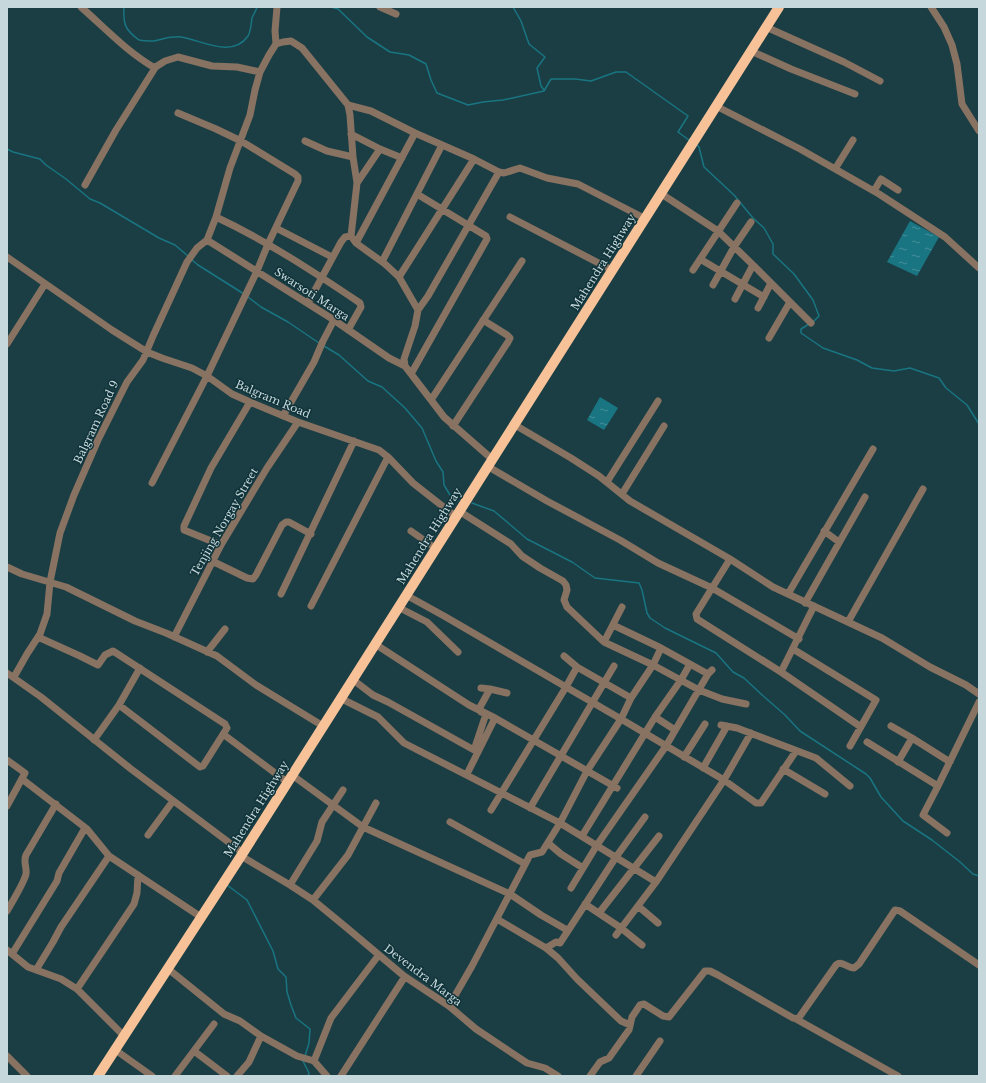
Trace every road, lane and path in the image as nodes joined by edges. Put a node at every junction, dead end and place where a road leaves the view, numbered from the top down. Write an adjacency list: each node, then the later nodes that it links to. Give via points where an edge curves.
1 (81, 7): 10 (street)
2 (277, 7): 8 (street)
3 (380, 7): 6 (street)
4 (779, 7): 7 (highway, Mahendra Highway)
5 (931, 7): 17 (street, via 952,44 958,64 962,104)
6 (396, 14)
7 (766, 27): 9 (highway, Mahendra Highway); 12 (street)
8 (276, 44): 11 (street, Balgram Road 9); 14 (street, via 292,42 302,48)
9 (751, 51): 13 (street); 15 (highway, Mahendra Highway)
10 (154, 68): 11 (street, via 178,57 212,66 237,67); 31 (street)
11 (260, 72): 21 (street, Balgram Road 9, via 250,115)
12 (880, 81)
13 (855, 94)
14 (348, 105): 18 (street, via 371,111); 19 (street)
15 (716, 106): 28 (street); 34 (highway, Mahendra Highway)
16 (178, 113): 21 (street)
17 (979, 131)
18 (415, 133): 23 (street); 26 (street)
19 (351, 134): 24 (street); 25 (street)
20 (853, 140): 28 (street)
21 (240, 141): 38 (street, Balgram Road 9); 43 (street, via 298,177)
22 (305, 141): 25 (street, via 327,151)
23 (442, 145): 27 (street); 35 (street)
24 (380, 149): 26 (street); 30 (street)
25 (353, 157): 30 (street)
26 (402, 158): 47 (street)
27 (474, 159): 29 (street); 37 (street)
28 (835, 169): 33 (street)
29 (499, 172): 40 (street, via 520,168 547,178 578,184); 42 (street)
30 (357, 183): 45 (street)
31 (85, 184)
32 (898, 190): 33 (street, via 881,179)
33 (874, 191): 56 (street, via 908,210 945,237)
34 (660, 193): 40 (highway, Mahendra Highway); 44 (street)
35 (417, 194): 37 (street); 54 (street)
36 (737, 203): 44 (street)
37 (442, 210): 42 (street); 61 (street)
38 (216, 217): 46 (street, Balgram Road 9); 48 (street)
39 (510, 217): 57 (street)
40 (644, 218): 57 (highway, Mahendra Highway)
41 (750, 222): 49 (street)
42 (468, 226): 72 (street); 81 (street, via 487,239)
43 (276, 228): 48 (street); 51 (street)
44 (718, 231): 49 (street); 52 (street)
45 (351, 236): 47 (street); 51 (street, via 345,237)
46 (207, 240): 60 (street, Swarsoti Marga); 79 (street, Balgram Road 9, via 189,259)
47 (356, 243): 54 (street)
48 (268, 244): 60 (street); 62 (street)
49 (734, 247): 55 (street); 59 (street)
50 (7, 257): 64 (street, Balgram Road)
51 (332, 257): 62 (street)
52 (700, 259): 58 (street); 59 (street)
53 (522, 261): 74 (street)
54 (382, 262): 61 (street)
55 (753, 265): 63 (street); 65 (street)
56 (979, 268)
57 (612, 270): 88 (highway, Mahendra Highway)
58 (693, 270)
59 (721, 271): 65 (street); 66 (street)
60 (257, 272): 70 (street, Swarsoti Marga); 82 (street)
61 (400, 277): 72 (street)
62 (322, 278): 70 (street); 76 (street, via 362,305)
63 (771, 283): 67 (street); 69 (street)
64 (45, 284): 78 (street); 79 (street, Balgram Road)
65 (743, 284): 67 (street); 68 (street)
66 (713, 286)
67 (764, 297): 71 (street)
68 (734, 299)
69 (790, 302): 75 (street); 77 (street)
70 (308, 303): 73 (street, Swarsoti Marga)
71 (758, 308)
72 (418, 310): 80 (street, via 404,359)
73 (334, 320): 76 (street, Swarsoti Marga); 86 (street)
74 (483, 320): 83 (street); 89 (street, via 510,338)
75 (811, 323)
76 (348, 330): 80 (street, Swarsoti Marga)
77 (770, 338)
78 (7, 344)
79 (146, 352): 82 (street, Balgram Road, via 192,368); 110 (street, Balgram Road 9, via 126,382 74,495 60,533)
80 (405, 366): 81 (street)
81 (411, 374): 83 (street)
82 (206, 376): 85 (street, Balgram Road, via 232,394); 96 (street)
83 (431, 400): 89 (street)
84 (658, 401): 95 (street)
85 (250, 402): 86 (street, Balgram Road); 105 (street, via 199,490 184,526 184,530)
86 (284, 416): 87 (street, Balgram Road)
87 (298, 422): 91 (street, Balgram Road); 105 (street, Tenjing Norgay Street)
88 (515, 425): 94 (highway, Mahendra Highway); 95 (street)
89 (453, 426): 94 (street)
90 (664, 426): 98 (street)
91 (354, 441): 93 (street, Balgram Road, via 379,450); 103 (street)
92 (873, 449): 101 (street)
93 (388, 457): 100 (street, Balgram Road, via 413,483); 116 (street)
94 (489, 463): 100 (highway, Mahendra Highway); 111 (street, via 559,508)
95 (607, 482): 98 (street)
96 (152, 483)
97 (923, 489): 120 (street)
98 (622, 494): 107 (street, via 643,509)
99 (865, 497): 104 (street)
100 (457, 514): 106 (highway, Mahendra Highway); 126 (street, Balgram Road, via 511,544 522,556 563,581 567,590 564,600 567,607)
101 (824, 531): 104 (street); 113 (street)
102 (410, 532): 106 (street)
103 (311, 534): 108 (street, via 289,522 282,525 252,579); 112 (street)
104 (840, 542): 115 (street)
105 (221, 545): 108 (street, Tenjing Norgay Street)
106 (435, 548): 114 (highway, Mahendra Highway)
107 (730, 559): 111 (street); 113 (street)
108 (212, 561): 124 (street, Tenjing Norgay Street)
109 (7, 567): 110 (street)
110 (50, 582): 123 (street, Balgram Road 9, via 47,614); 124 (street)
111 (712, 588): 125 (street); 138 (street, via 696,614 697,619)
112 (281, 594)
113 (788, 594): 115 (street)
114 (406, 595): 119 (highway, Mahendra Highway); 144 (street)
115 (805, 602): 117 (street)
116 (311, 606)
117 (814, 606): 120 (street); 125 (street)
118 (622, 607): 121 (street)
119 (398, 608): 127 (highway, Mahendra Highway); 131 (street, via 427,622)
120 (848, 622): 149 (street, via 882,638)
121 (613, 625): 126 (street); 128 (street)
122 (225, 629): 130 (street)
123 (38, 637): 137 (street, via 98,665 105,655 113,651); 140 (street, Balgram Road 9)
124 (174, 637): 130 (street)
125 (799, 639): 129 (street)
126 (604, 642): 134 (street, Balgram Road)
127 (375, 644): 141 (highway, Mahendra Highway); 156 (street)
128 (661, 648): 133 (street); 134 (street)
129 (793, 649): 138 (street); 164 (street, via 876,700)
130 (207, 652): 162 (street, via 217,656 256,685)
131 (458, 652)
132 (564, 656): 136 (street)
133 (690, 664): 142 (street); 147 (street, via 710,672)
134 (653, 665): 142 (street, Balgram Road); 151 (street)
135 (614, 666): 143 (street)
136 (577, 667): 143 (street); 144 (street)
137 (140, 668): 155 (street); 166 (street, via 226,724 227,728)
138 (781, 672): 164 (street)
139 (7, 674): 140 (street, Devendra Marga)
140 (14, 678): 170 (street, Devendra Marga, via 42,697)
141 (352, 679): 150 (highway, Mahendra Highway); 156 (street, via 373,695 474,750 486,714)
142 (681, 680): 147 (street, Balgram Road); 158 (street)
143 (605, 683): 151 (street); 152 (street)
144 (566, 687): 152 (street); 171 (street)
145 (482, 688): 146 (street)
146 (490, 689): 148 (street); 157 (street)
147 (699, 690): 154 (street, Balgram Road, via 722,699); 165 (street)
148 (507, 693)
149 (979, 694)
150 (340, 698): 162 (highway, Mahendra Highway); 184 (street, via 378,717 404,743)
151 (630, 698): 160 (street)
152 (594, 702): 160 (street); 176 (street)
153 (979, 702): 180 (street)
154 (746, 704)
155 (119, 705): 166 (street, via 198,767 203,766); 170 (street)
156 (469, 705): 157 (street)
157 (479, 709): 159 (street)
158 (655, 717): 165 (street); 167 (street)
159 (495, 718): 171 (street); 184 (street)
160 (621, 719): 167 (street); 183 (street)
161 (705, 724): 177 (street)
162 (323, 726): 185 (highway, Mahendra Highway)
163 (891, 726): 169 (street)
164 (861, 727): 174 (street)
165 (675, 730): 173 (street)
166 (223, 734): 185 (street)
167 (645, 734): 173 (street); 190 (street)
168 (750, 734): 175 (street); 181 (street, via 724,726); 187 (street)
169 (912, 738): 179 (street); 180 (street)
170 (94, 740): 194 (street, Devendra Marga)
171 (534, 741): 176 (street); 192 (street)
172 (867, 742): 179 (street)
173 (666, 746): 177 (street); 211 (street)
174 (850, 746)
175 (796, 751): 182 (street); 188 (street, via 816,758)
176 (560, 756): 183 (street); 199 (street)
177 (684, 757): 181 (street)
178 (7, 760): 186 (street, via 25,773)
179 (898, 762): 189 (street)
180 (950, 762): 189 (street)
181 (703, 768): 187 (street)
182 (783, 769): 187 (street, via 759,804); 193 (street)
183 (587, 771): 190 (street); 203 (street)
184 (467, 774): 192 (street)
185 (290, 778): 198 (street); 212 (highway, Mahendra Highway)
186 (22, 779): 196 (street); 197 (street)
187 (724, 780): 219 (street)
188 (850, 786)
189 (938, 786): 206 (street, via 923,815)
190 (615, 787): 208 (street)
191 (344, 790): 198 (street)
192 (502, 792): 199 (street); 200 (street)
193 (825, 794)
194 (173, 801): 207 (street); 212 (street, Devendra Marga)
195 (376, 803): 205 (street)
196 (56, 804): 204 (street); 226 (street, via 26,855 26,876)
197 (7, 805)
198 (333, 805): 205 (street); 220 (street, via 322,822 317,841)
199 (530, 808): 203 (street)
200 (491, 810)
201 (645, 817): 214 (street)
202 (450, 822): 215 (street)
203 (560, 823): 208 (street); 210 (street)
204 (85, 828): 213 (street); 236 (street, via 58,873 57,881)
205 (363, 828): 222 (street); 223 (street, via 348,855)
206 (947, 833)
207 (148, 835)
208 (582, 836): 211 (street)
209 (659, 836): 217 (street)
210 (548, 843): 215 (street, via 542,852 530,855); 216 (street)
211 (597, 845): 214 (street); 216 (street)
212 (242, 854): 220 (street, Devendra Marga); 228 (highway, Mahendra Highway)
213 (109, 856): 218 (street); 240 (street, via 61,927)
214 (616, 857): 217 (street); 224 (street)
215 (525, 864): 222 (street)
216 (583, 868): 221 (street)
217 (634, 868): 219 (street); 227 (street)
218 (138, 875): 228 (street); 242 (street, via 134,904)
219 (656, 882): 225 (street)
220 (290, 885): 223 (street, Devendra Marga)
221 (571, 888)
222 (510, 894): 229 (street); 232 (street)
223 (313, 900): 237 (street, Devendra Marga)
224 (585, 904): 227 (street); 232 (street)
225 (638, 906): 230 (street); 231 (street)
226 (7, 911)
227 (599, 913): 231 (street)
228 (201, 917): 239 (highway, Mahendra Highway)
229 (497, 919): 235 (street); 243 (street)
230 (658, 923)
231 (620, 928): 233 (street); 234 (street)
232 (567, 930): 235 (street, via 560,943 556,942)
233 (616, 935)
234 (642, 945)
235 (546, 948): 246 (street, via 621,1021)
236 (9, 954): 240 (street, via 28,968)
237 (378, 956): 241 (street, Devendra Marga); 253 (street, via 331,1018)
238 (979, 966): 244 (street, via 895,910 856,967 850,968 840,963 836,965 801,1017)
239 (167, 968): 247 (highway, Mahendra Highway); 248 (street, via 224,1014 240,1021)
240 (36, 970): 242 (street, via 61,979)
241 (404, 976): 243 (street, Devendra Marga); 261 (street)
242 (77, 989): 247 (street)
243 (449, 1006): 262 (street, Devendra Marga, via 476,1029 527,1063 545,1068)
244 (796, 1019): 246 (street, via 707,971 703,972 669,1017 642,1004 634,1013); 265 (street)
245 (214, 1024): 251 (street)
246 (630, 1025): 263 (street, via 609,1058 600,1062)
247 (123, 1035): 250 (highway, Mahendra Highway)
248 (261, 1036): 253 (street); 259 (street, via 249,1062)
249 (660, 1041): 264 (street)
250 (114, 1049): 255 (highway, Mahendra Highway); 256 (street)
251 (194, 1051): 257 (street); 258 (street)
252 (7, 1056): 254 (street)
253 (307, 1059): 260 (street)
254 (27, 1076)
255 (98, 1076)
256 (152, 1076)
257 (176, 1076)
258 (227, 1076)
259 (237, 1076)
260 (327, 1076)
261 (341, 1076)
262 (558, 1076)
263 (590, 1076)
264 (636, 1076)
265 (898, 1076)

